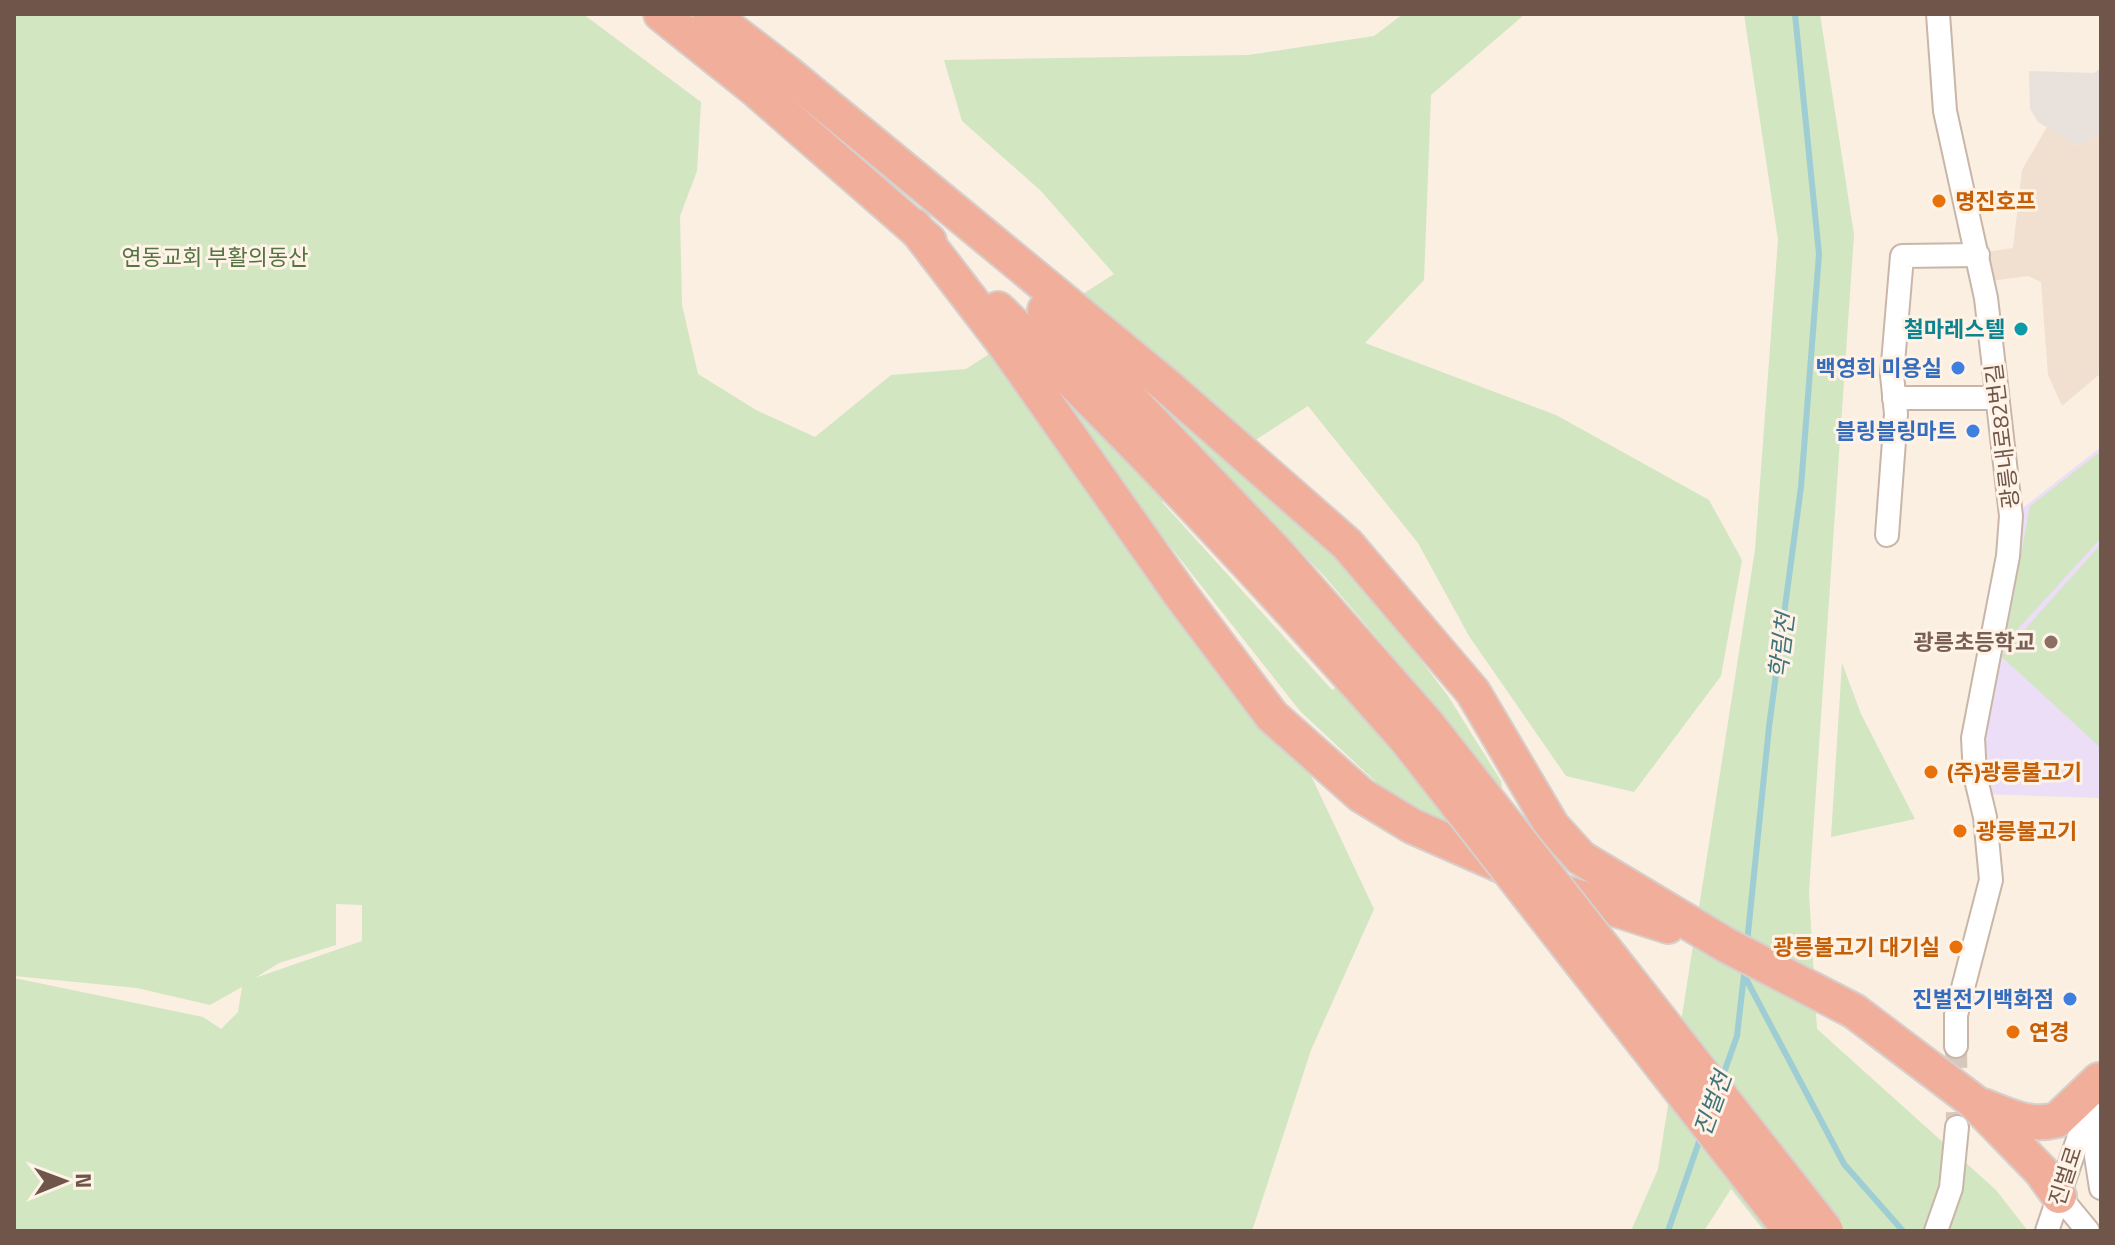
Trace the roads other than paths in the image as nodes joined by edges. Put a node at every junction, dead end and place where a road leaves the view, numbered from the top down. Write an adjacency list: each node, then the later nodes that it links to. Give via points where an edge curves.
1 (661, 14): 5 (highway)
2 (710, 14): 4 (highway)
3 (1938, 14): 6 (street, 광릉내로82번길, via 1945,111)
4 (933, 194): 10 (highway, via 1233,505); 11 (highway, via 1167,386 1347,544 1473,692 1552,826 1581,858)
5 (914, 226): 10 (highway, via 1078,383); 11 (highway, via 1272,716 1350,786 1412,826 1562,892)
6 (1978, 255): 7 (street, via 1902,256); 8 (street, 광릉내로82번길)
7 (1894, 398): 8 (street); 9 (street)
8 (1996, 398): 12 (street, 광릉내로82번길, via 2011,516 1973,738 1991,880 1956,1015)
9 (1887, 535)
10 (1418, 732): 17 (highway, bridge); 18 (highway, bridge)
11 (1726, 945): 14 (highway, via 1854,1011)
12 (1956, 1046)
13 (2100, 1078): 14 (highway, via 2057,1120 2023,1122); 15 (street, via 2096,1156); 16 (street, 진벌로)
14 (1965, 1114): 16 (highway, via 2041,1171); 19 (street)
15 (2101, 1188)
16 (2059, 1196): 20 (street, 진벌로); 21 (street)
17 (1791, 1231)
18 (1826, 1231)
19 (1936, 1231)
20 (2047, 1231)
21 (2088, 1231)

